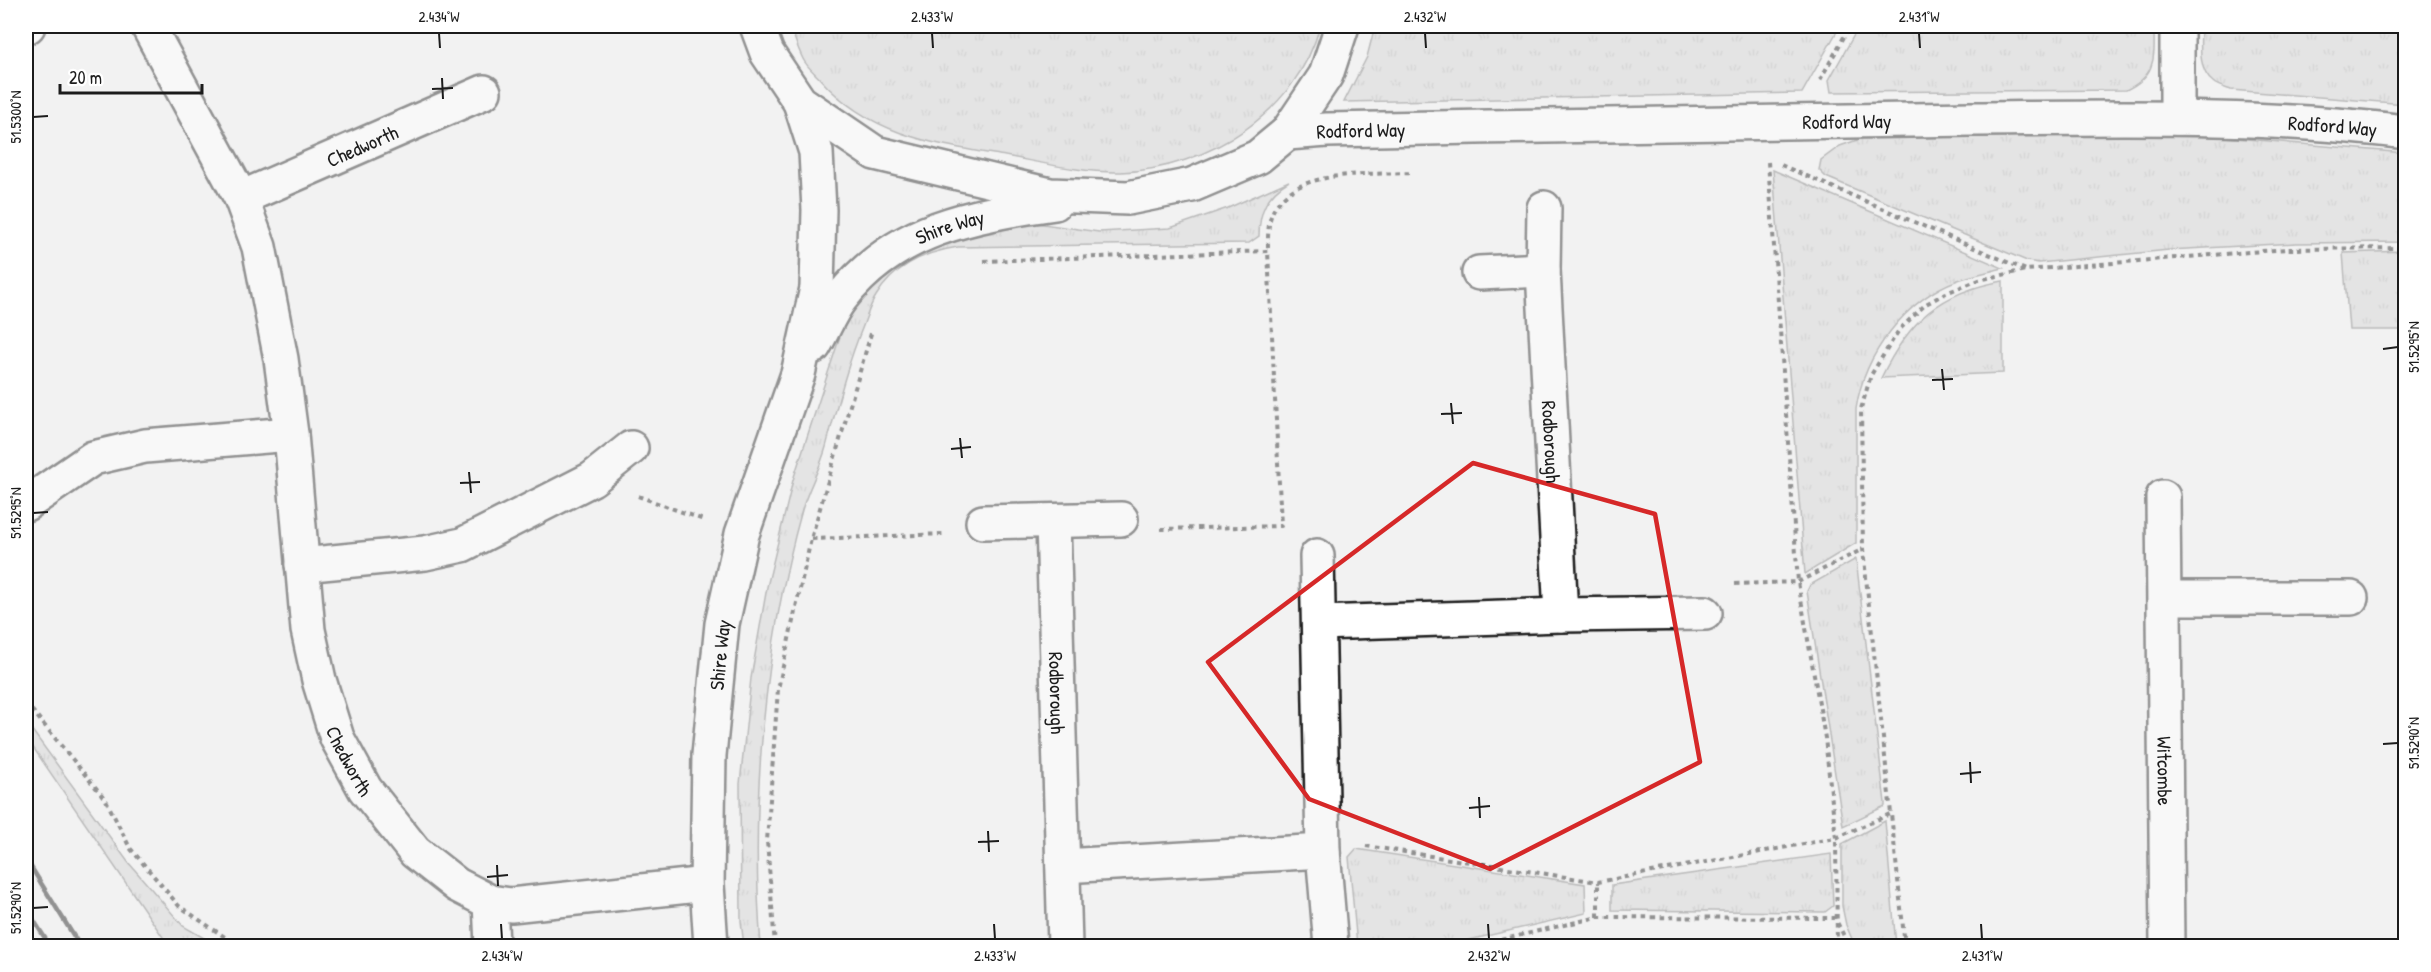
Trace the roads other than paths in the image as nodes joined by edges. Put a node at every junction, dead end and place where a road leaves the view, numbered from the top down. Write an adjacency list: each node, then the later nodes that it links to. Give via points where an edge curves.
1 (148, 26): 11 (street, Chedworth)
2 (757, 26): 6 (street, via 767,53)
3 (1342, 26): 8 (street, via 1326,75)
4 (2177, 26): 7 (street)
5 (484, 92): 11 (street, Chedworth)
6 (800, 102): 10 (street, via 875,153 1050,195); 15 (street, Shire Way, via 816,152 819,210 817,288)
7 (2177, 118): 8 (street, Rodford Way, via 1812,120); 9 (street, Rodford Way)
8 (1287, 132): 10 (street, via 1258,157 1192,185 1128,198)
9 (2406, 132)
10 (1095, 197): 15 (street, Shire Way, via 990,213 930,230 877,261 841,298)
11 (241, 198): 16 (street, Chedworth, via 259,247)
12 (1544, 208): 13 (street, Rodborough)
13 (1544, 270): 14 (street); 28 (street, Rodborough)
14 (1479, 273)
15 (798, 374): 32 (street, Shire Way, via 742,534 722,624 709,755)
16 (291, 434): 19 (street, via 145,446 93,458); 24 (street, Chedworth)
17 (632, 448): 24 (street, via 592,479 462,545 425,554)
18 (2163, 497): 25 (street, Witcombe)
19 (26, 504)
20 (1121, 519): 21 (street)
21 (1053, 521): 22 (street); 31 (street, Rodborough)
22 (983, 522)
23 (1317, 556): 29 (street)
24 (302, 565): 33 (street, Chedworth, via 308,630 319,680 337,738 365,789 416,852 457,885)
25 (2165, 598): 26 (street); 38 (street, Witcombe)
26 (2351, 598)
27 (1705, 614): 28 (street)
28 (1561, 615): 29 (street)
29 (1319, 623): 30 (street)
30 (1323, 851): 31 (street); 37 (street)
31 (1063, 866): 36 (street, Rodborough)
32 (707, 884): 33 (street, Chedworth, via 511,905); 35 (street, Shire Way)
33 (490, 903): 34 (street)
34 (492, 946)
35 (711, 946)
36 (1065, 946)
37 (1331, 946)
38 (2167, 946)

